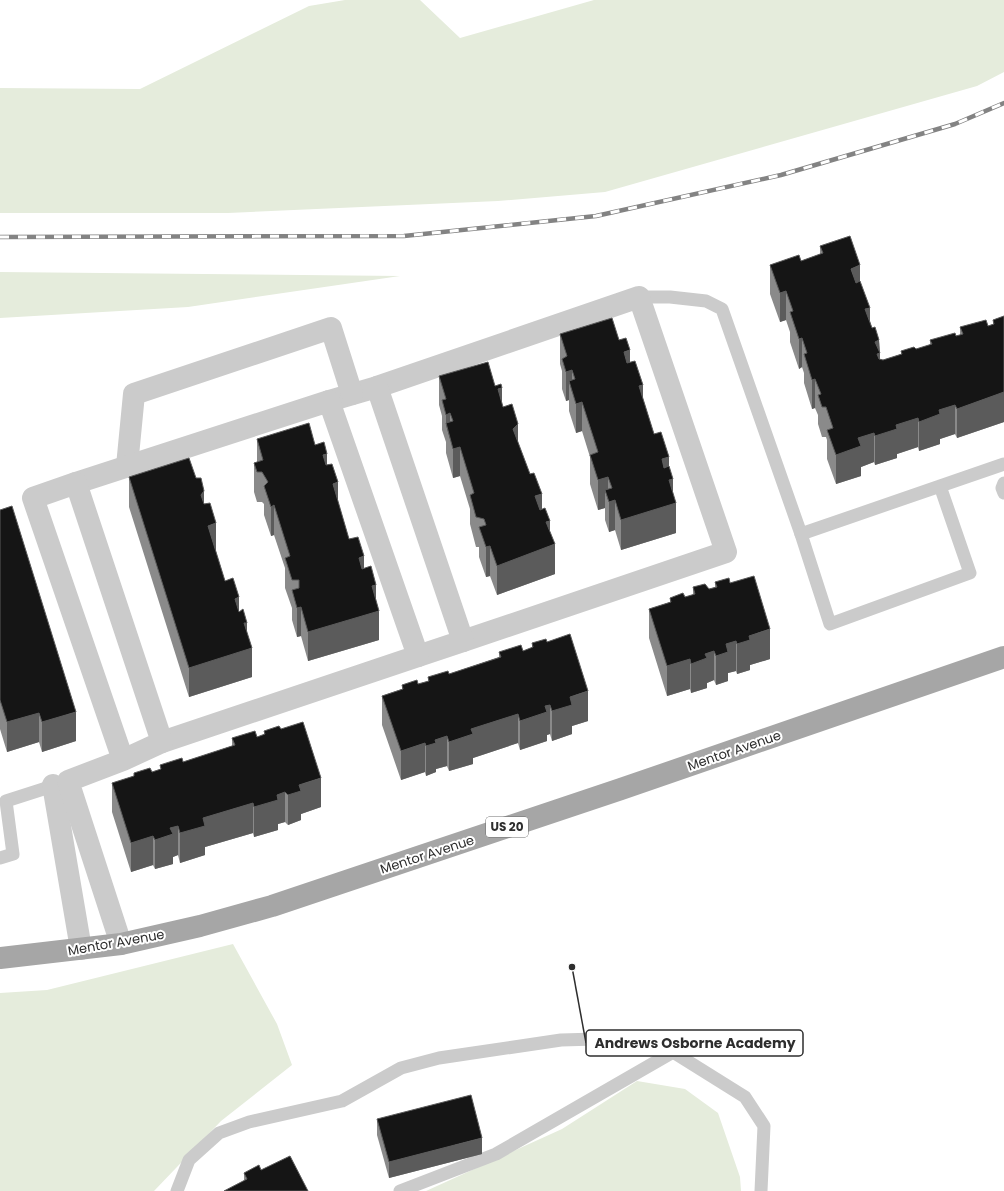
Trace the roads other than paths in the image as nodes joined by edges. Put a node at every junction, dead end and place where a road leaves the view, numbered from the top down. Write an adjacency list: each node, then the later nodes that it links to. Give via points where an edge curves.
1 (638, 297): 2 (street); 11 (lane, via 706,301 722,309); 12 (street, via 726,552)
2 (377, 387): 3 (street); 12 (street)
3 (352, 394): 4 (street); 6 (street, via 331,328 134,394)
4 (329, 401): 6 (street); 13 (street)
5 (1004, 464): 9 (lane)
6 (127, 466): 7 (street)
7 (76, 483): 15 (street); 16 (street, via 33,498)
8 (1004, 483): 10 (lane)
9 (940, 486): 11 (lane); 11 (lane, via 970,573 830,624)
10 (1004, 493)
11 (801, 534)
12 (463, 641): 13 (street)
13 (418, 656): 15 (street)
14 (1004, 657): 20 (main road, Mentor Avenue / US 20, via 272,906)
15 (162, 742): 16 (street)
16 (123, 760): 17 (street)
17 (60, 783): 18 (lane); 20 (street); 21 (street)
18 (3, 802): 19 (lane, via 14,854)
19 (0, 858)
20 (121, 944): 21 (main road, Mentor Avenue / US 20)
21 (81, 949): 22 (main road, Mentor Avenue / US 20)
22 (0, 958)
23 (673, 1052): 24 (lane, via 632,1038 561,1040 439,1058 401,1068 342,1101 249,1122 219,1133 189,1160); 25 (lane, via 496,1154); 26 (lane, via 744,1097 764,1126)
24 (177, 1191)
25 (400, 1191)
26 (761, 1191)

